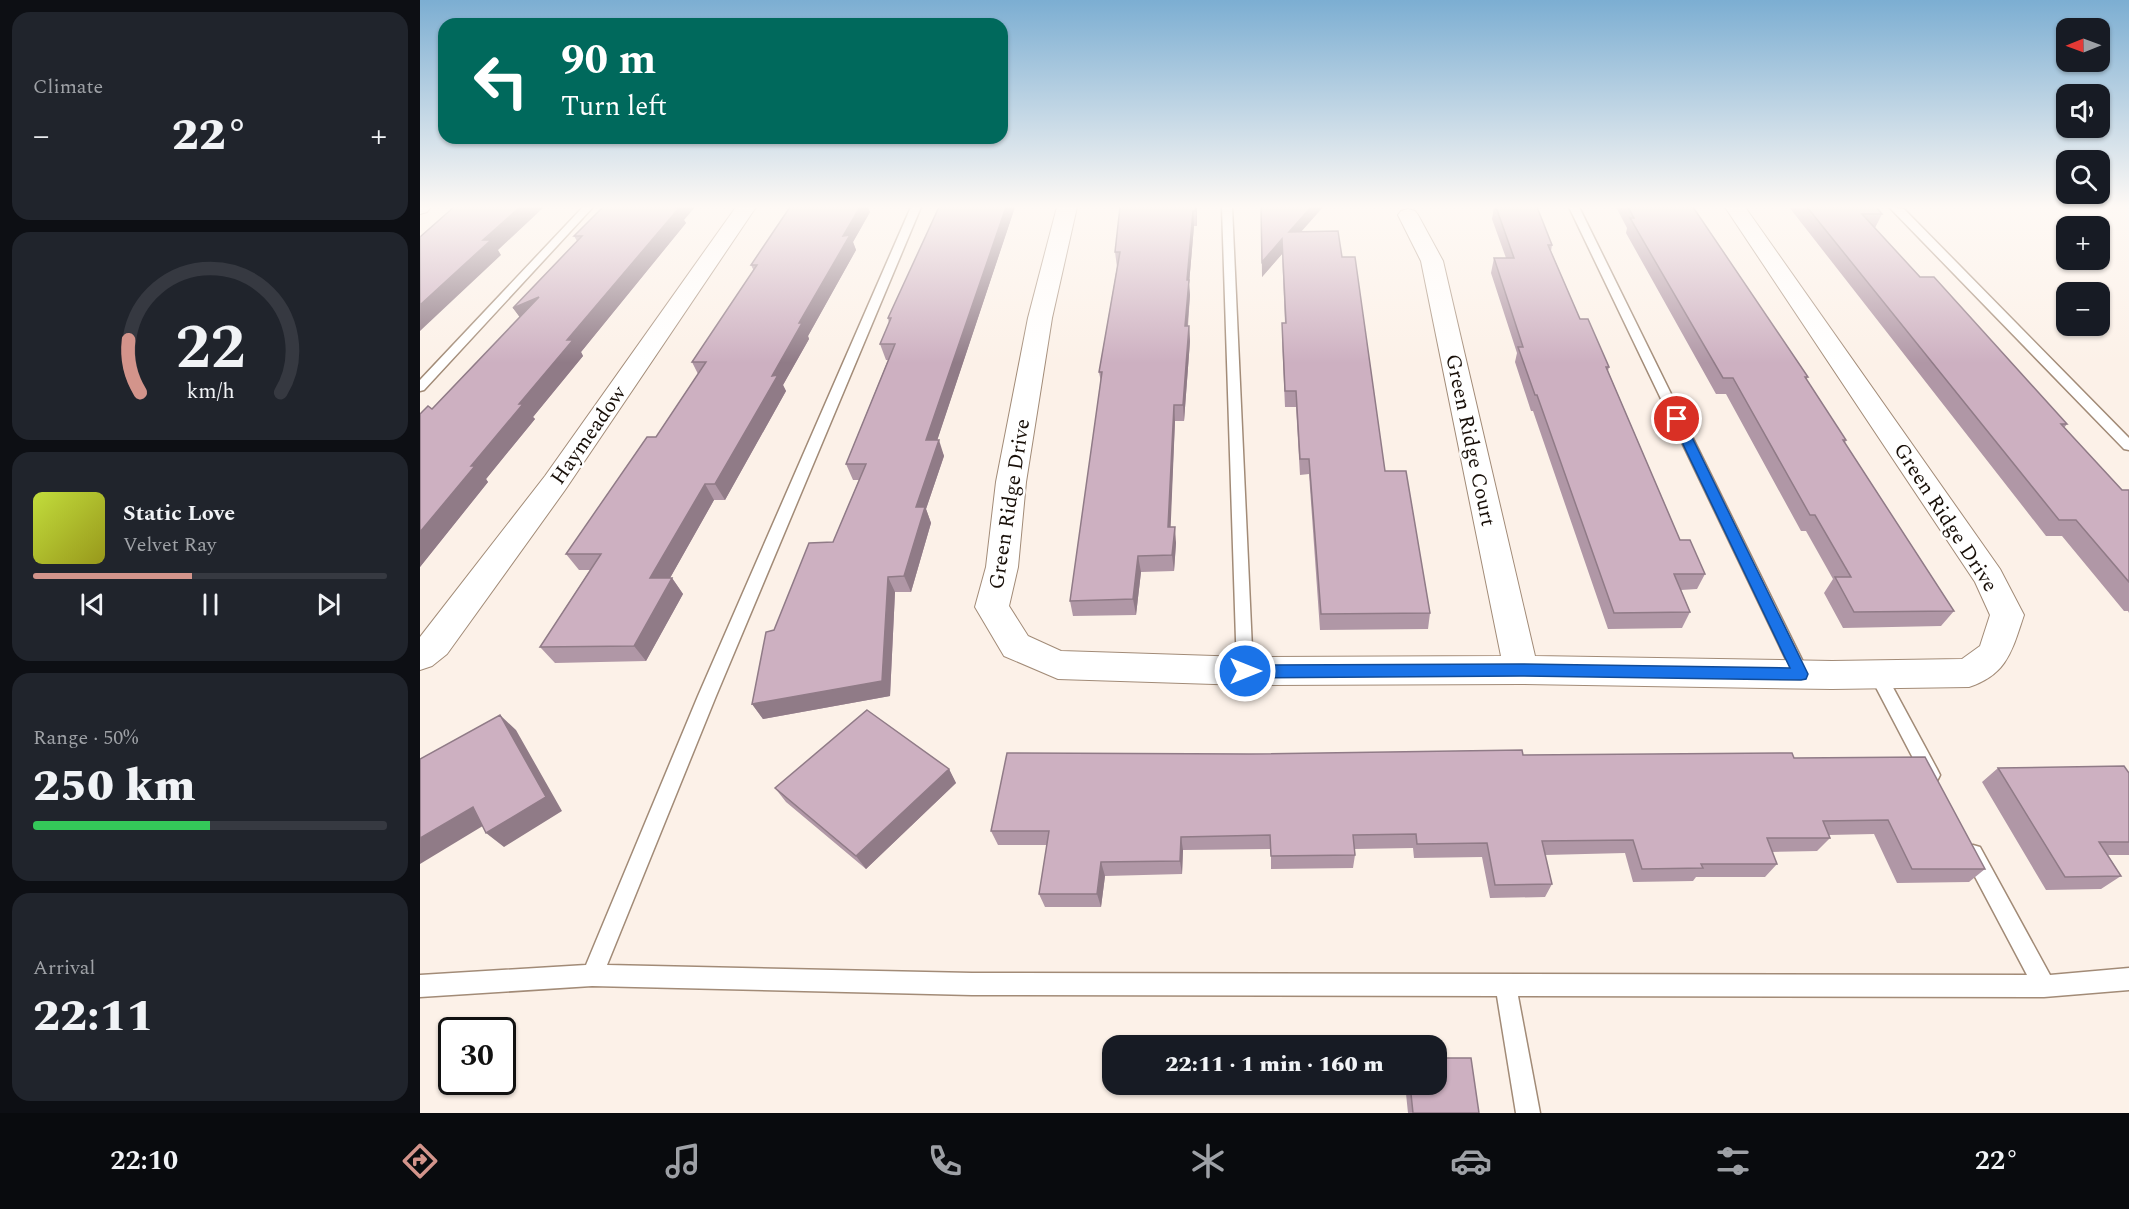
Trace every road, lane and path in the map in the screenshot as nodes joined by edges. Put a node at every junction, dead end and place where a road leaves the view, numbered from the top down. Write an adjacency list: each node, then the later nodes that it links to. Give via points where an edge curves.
1 (540, 259): 10 (lane)
2 (710, 259): 12 (street, Haymeadow, via 555,483 435,644)
3 (894, 259): 19 (lane)
4 (1054, 259): 14 (street, Green Ridge Drive, via 1040,318 1011,483 1002,567 992,607 1016,646 1058,665)
5 (1229, 259): 14 (lane)
6 (1431, 259): 13 (street, Green Ridge Court)
7 (1599, 259): 15 (lane)
8 (1771, 259): 16 (street, Green Ridge Drive, via 1989,577 2007,615 1994,654 1969,673)
9 (1948, 259): 11 (lane)
10 (420, 387)
11 (2129, 446)
12 (420, 656)
13 (1521, 670): 14 (street, Green Ridge Drive); 15 (street, Green Ridge Drive)
14 (1245, 671)
15 (1801, 674): 16 (street, Green Ridge Drive)
16 (1877, 674): 17 (lane)
17 (1938, 788)
18 (1966, 840): 23 (lane)
19 (592, 975): 21 (lane); 22 (lane, via 984,984)
20 (2129, 979): 23 (lane)
21 (420, 986)
22 (1506, 986): 23 (lane); 24 (lane)
23 (2044, 986)
24 (1528, 1113)

